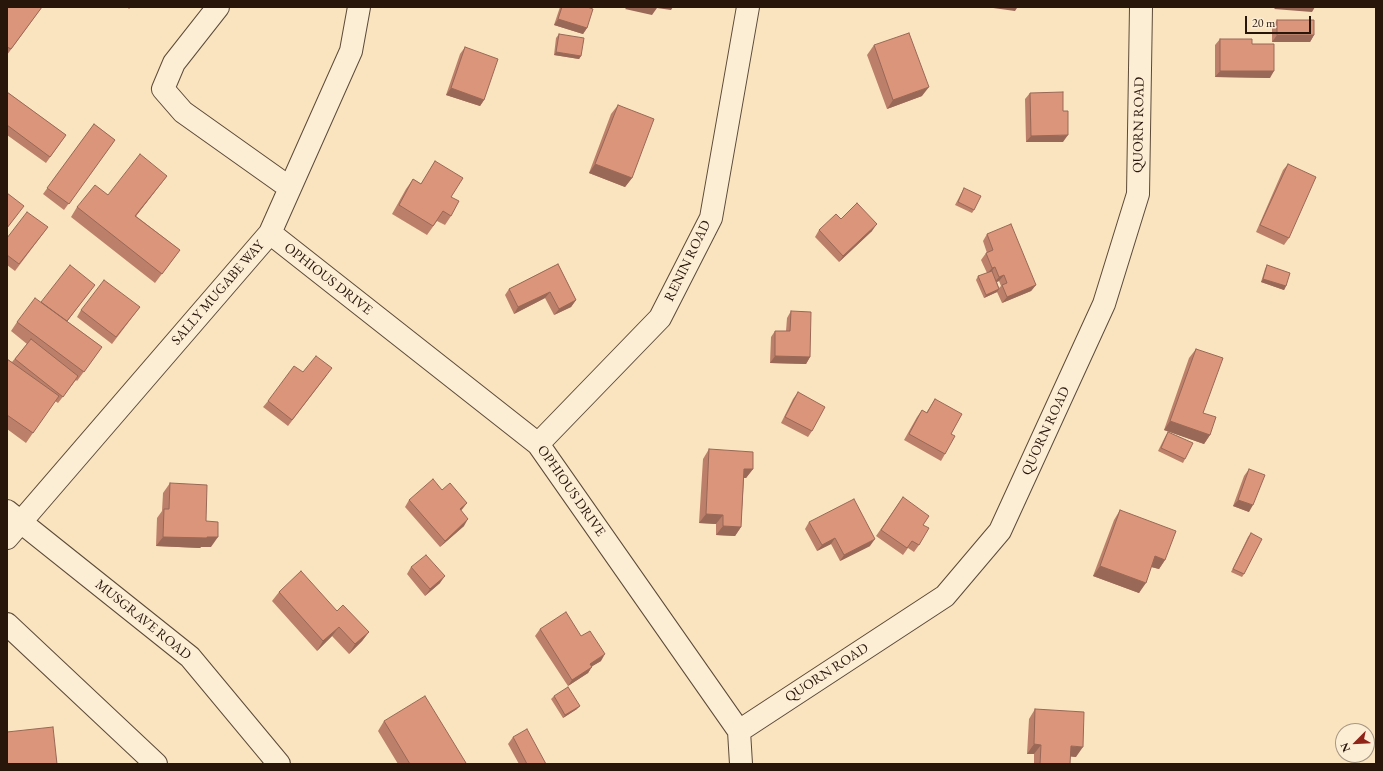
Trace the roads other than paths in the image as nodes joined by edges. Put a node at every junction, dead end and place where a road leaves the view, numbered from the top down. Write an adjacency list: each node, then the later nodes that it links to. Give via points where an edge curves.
1 (218, 7): 5 (street, via 174,63 163,90 183,112)
2 (359, 7): 5 (street, SALLY MUGABE WAY, via 351,51)
3 (748, 7): 7 (street, RENIN ROAD, via 710,218 660,318)
4 (1141, 7): 11 (street, QUORN ROAD, via 1138,194 1104,304 1000,531 945,596)
5 (290, 188): 6 (street, SALLY MUGABE WAY)
6 (270, 233): 7 (street, OPHIOUS DRIVE); 8 (street, SALLY MUGABE WAY)
7 (538, 444): 11 (street, OPHIOUS DRIVE)
8 (14, 516): 9 (street, SALLY MUGABE WAY); 13 (street, MUSGRAVE ROAD, via 190,657)
9 (7, 538)
10 (7, 624): 12 (street)
11 (739, 731): 14 (street)
12 (156, 764)
13 (279, 764)
14 (741, 764)

